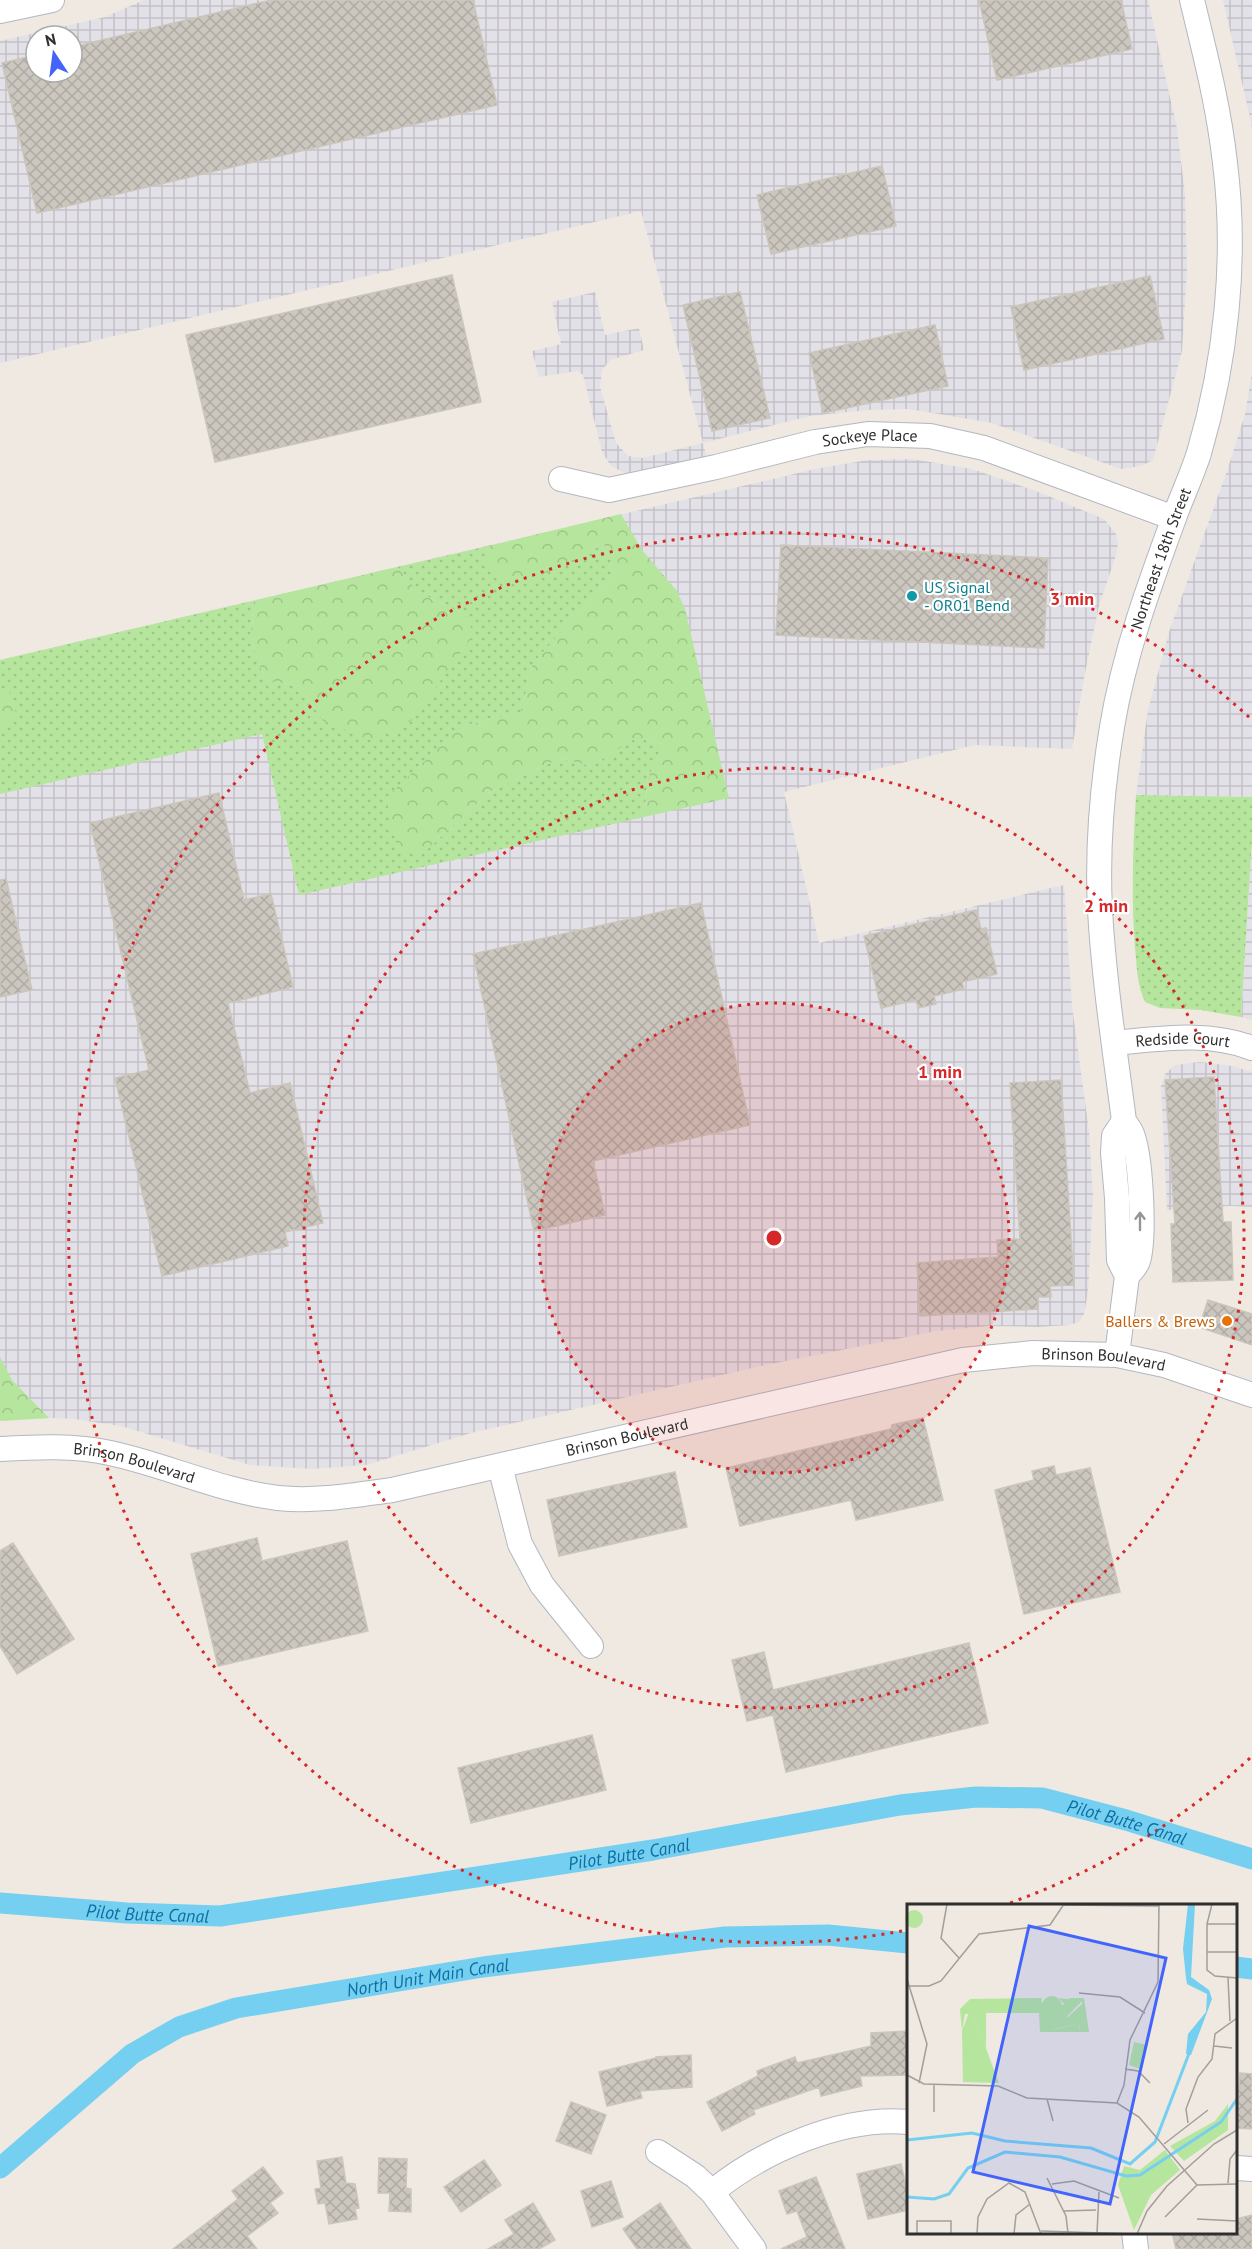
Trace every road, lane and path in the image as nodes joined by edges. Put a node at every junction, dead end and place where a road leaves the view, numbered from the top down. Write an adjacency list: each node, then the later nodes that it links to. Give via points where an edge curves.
1 (52, 0): 3 (street)
2 (1192, 0): 5 (street, Northeast 18th Street, via 1225,163 1228,261 1226,318 1216,381 1198,454)
3 (0, 11)
4 (561, 479): 5 (street, Sockeye Place, via 609,490 815,442 868,434 930,436 984,448)
5 (1174, 518): 6 (street, Northeast 18th Street, via 1134,630 1112,726 1104,788 1100,910)
6 (1114, 1043): 7 (street, Redside Court, via 1182,1037 1233,1041); 8 (street, Northeast 18th Street, via 1124,1121 1133,1134 1140,1190 1140,1251 1137,1264 1127,1276)
7 (1252, 1048)
8 (1117, 1354): 9 (street, Brinson Boulevard, via 1164,1365); 11 (street, Brinson Boulevard, via 1033,1353 963,1360)
9 (1252, 1395)
10 (0, 1449): 11 (street, Brinson Boulevard, via 44,1446 108,1452 234,1490 279,1498 325,1498 392,1490)
11 (500, 1466): 12 (street, via 520,1544 542,1585)
12 (591, 1646)
13 (907, 2122): 17 (street, via 856,2125 812,2137 770,2154)
14 (658, 2152): 17 (street)
15 (1237, 2168): 16 (street)
16 (1252, 2169)
17 (712, 2192): 19 (street)
18 (1134, 2234): 20 (street)
19 (754, 2249)
20 (1136, 2249)

